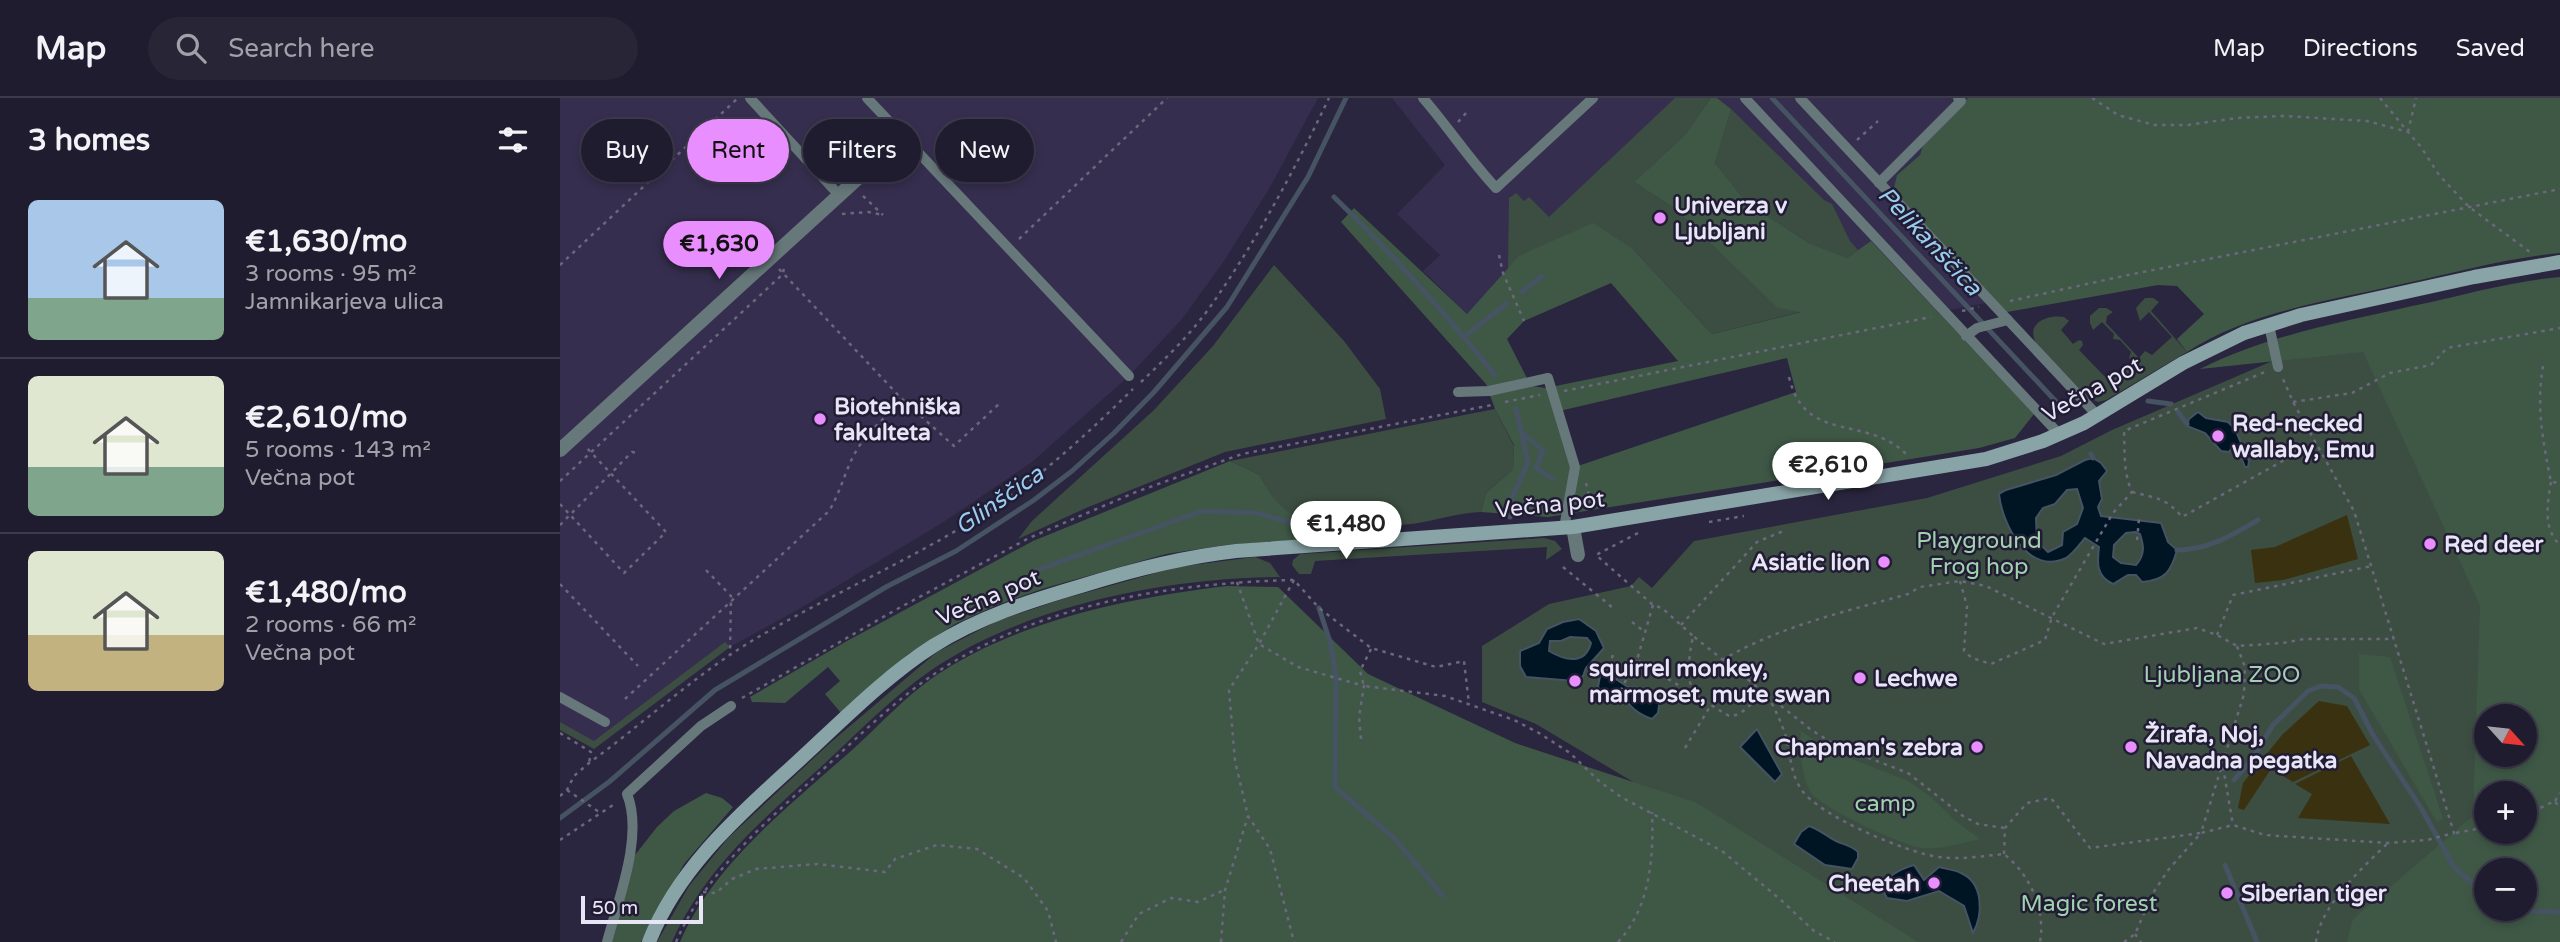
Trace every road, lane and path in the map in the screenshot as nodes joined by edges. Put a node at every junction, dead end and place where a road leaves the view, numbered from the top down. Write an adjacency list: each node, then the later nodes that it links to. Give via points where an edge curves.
1 (738, 98): 32 (path)
2 (750, 98): 24 (lane)
3 (867, 98): 16 (lane)
4 (1167, 98): 27 (path)
5 (1329, 98): 94 (path, via 1269,212 1208,309 1099,423 1054,462 956,530)
6 (1423, 98): 7 (lane, via 1496,188)
7 (1592, 98)
8 (1745, 98): 35 (lane)
9 (1800, 98): 19 (lane)
10 (1958, 98): 21 (lane, via 1961,101)
11 (2092, 98): 18 (path, via 2118,115 2154,125 2283,116 2367,121)
12 (2380, 98): 15 (path)
13 (2389, 98): 15 (path)
14 (2416, 98): 18 (path)
15 (2385, 106): 18 (path)
16 (886, 119)
17 (1878, 121): 19 (path)
18 (2409, 132): 25 (path)
19 (1847, 149): 21 (lane)
20 (921, 157): 27 (lane)
21 (1879, 183): 34 (lane)
22 (851, 184): 24 (street); 26 (path, via 883,215)
23 (2560, 189): 25 (path)
24 (839, 195): 29 (street)
25 (2469, 207): 30 (path); 34 (path)
26 (840, 215)
27 (1009, 249): 43 (lane)
28 (1499, 255): 37 (path)
29 (769, 259): 33 (path); 52 (street)
30 (2554, 263): 38 (main road, Večna pot)
31 (785, 264): 33 (path)
32 (560, 265)
33 (783, 274): 47 (path); 55 (path)
34 (1989, 306): 35 (path); 36 (lane)
35 (1950, 313): 40 (lane); 46 (path)
36 (2005, 320): 40 (lane); 50 (lane)
37 (1524, 321)
38 (2269, 325): 42 (lane); 50 (main road, Večna pot, via 2215,346)
39 (2560, 328): 48 (path, via 2447,348 2431,365 2390,373 2352,393)
40 (1966, 335): 51 (lane)
41 (2543, 366): 60 (path, via 2539,416)
42 (2278, 367): 48 (path); 62 (path, via 2124,430)
43 (1129, 376)
44 (1789, 377): 57 (path, via 1798,402 1813,417 1886,439 1900,447)
45 (1458, 392): 46 (lane, via 1489,391 1548,378)
46 (1553, 393): 67 (lane, via 1575,467); 106 (path, via 1273,446 1204,466 1029,538)
47 (901, 398): 49 (path, via 954,446); 80 (path, via 857,449 829,511)
48 (2293, 402): 53 (path)
49 (1000, 403)
50 (2097, 415): 51 (main road, Večna pot)
51 (2059, 435): 57 (main road, Večna pot, via 2011,453)
52 (575, 436): 54 (street); 55 (path)
53 (2315, 443): 62 (path, via 2182,517 2168,502); 73 (path, via 2354,511)
54 (560, 450)
55 (590, 452): 58 (path); 59 (path)
56 (639, 453): 58 (path, via 632,452)
57 (1918, 470): 67 (main road, Večna pot)
58 (612, 475): 64 (path); 64 (path, via 666,533 624,573)
59 (560, 481)
60 (2551, 482): 61 (path); 70 (path, via 2548,522)
61 (2560, 483)
62 (2132, 492): 83 (path, via 2113,513)
63 (560, 505): 64 (path)
64 (570, 516): 66 (path)
65 (2139, 519): 69 (path)
66 (560, 525)
67 (1568, 527): 71 (street); 136 (main road, Večna pot, via 1197,556 1053,594 967,627 932,646 898,673 742,812 685,878)
68 (1786, 530): 85 (path, via 1757,542)
69 (2137, 540)
70 (2560, 545)
71 (1578, 555)
72 (1596, 555): 81 (path)
73 (2372, 566): 87 (path, via 2233,595); 89 (path)
74 (1563, 567): 82 (path)
75 (706, 570): 80 (path, via 731,596)
76 (1294, 580): 78 (path); 90 (path); 92 (path, via 1319,608)
77 (1960, 581): 83 (path, via 1986,586); 83 (path, via 1967,606 1964,651 1972,658 1991,664 2045,640); 96 (path, via 1920,587 1792,626)
78 (1237, 582): 90 (path); 133 (path, via 1184,586 1075,611 1024,627 948,665 913,689 819,773 736,852)
79 (560, 584): 97 (path)
80 (731, 603): 94 (path); 103 (path)
81 (1653, 605): 85 (path); 86 (path)
82 (1613, 608)
83 (2052, 617): 87 (path, via 2104,644 2196,628)
84 (1632, 622): 86 (path)
85 (1681, 625): 88 (path)
86 (1645, 632): 95 (path)
87 (2217, 635): 91 (path)
88 (1693, 636): 96 (path); 100 (path, via 1688,663)
89 (2394, 639): 91 (path, via 2304,639); 128 (path)
90 (1259, 644): 99 (path, via 1297,667); 123 (path, via 1229,690 1235,761)
91 (2237, 646): 113 (path, via 2245,667 2244,694)
92 (1371, 648): 99 (path, via 1360,671); 105 (path, via 1436,667 1464,661)
93 (1613, 655): 98 (path, via 1609,664)
94 (730, 656): 112 (path)
95 (1637, 660): 98 (path); 100 (path)
96 (1722, 660): 101 (path)
97 (638, 666)
98 (1625, 682): 104 (path, via 1618,696)
99 (1364, 686): 105 (path, via 1413,690); 110 (path)
100 (1693, 693): 107 (path)
101 (1766, 693): 107 (path, via 1735,717); 125 (path, via 1835,745 1908,773 1978,824); 131 (path, via 1785,735 1799,787 1813,803 1921,853 1957,858)
102 (560, 697): 108 (lane)
103 (625, 699)
104 (1599, 701)
105 (1469, 704): 121 (path, via 1539,733 1610,789)
106 (730, 705): 116 (lane)
107 (1711, 705): 111 (path)
108 (605, 722)
109 (560, 733): 112 (path, via 592,752)
110 (1361, 739)
111 (1685, 748)
112 (589, 763): 114 (path)
113 (2223, 764): 124 (path); 127 (path)
114 (567, 790): 117 (path); 122 (path)
115 (2560, 793): 118 (path)
116 (627, 794): 122 (path); 135 (lane, via 632,806 629,858)
117 (560, 796)
118 (2555, 801): 119 (path); 120 (path)
119 (2537, 809)
120 (2560, 809)
121 (1651, 812): 142 (path, via 1654,848 1646,890 1631,928); 143 (path, via 1722,851 1814,931)
122 (602, 814): 129 (path)
123 (1248, 816): 132 (path); 141 (path, via 1270,849)
124 (2232, 825): 127 (path); 130 (path, via 2265,835)
125 (2005, 828): 127 (path, via 2027,803 2051,798 2090,848); 131 (path)
126 (2474, 830): 128 (path)
127 (2201, 833): 134 (path, via 2153,893)
128 (2454, 834): 130 (path)
129 (560, 840)
130 (2388, 843): 147 (path, via 2328,912)
131 (2004, 854): 144 (path, via 2023,871 2035,897)
132 (1225, 890): 139 (path, via 1198,902 1171,898 1139,914); 140 (path)
133 (703, 892): 137 (path); 138 (path, via 716,893 732,879 756,869 817,864 885,873 895,859 937,845 977,849 1024,878 1048,911)
134 (2135, 934): 145 (path); 146 (path)
135 (607, 942)
136 (649, 942)
137 (676, 942)
138 (1056, 942)
139 (1121, 942)
140 (1221, 942)
141 (1294, 942)
142 (1618, 942)
143 (1835, 942)
144 (2040, 942)
145 (2124, 942)
146 (2141, 942)
147 (2316, 942)

